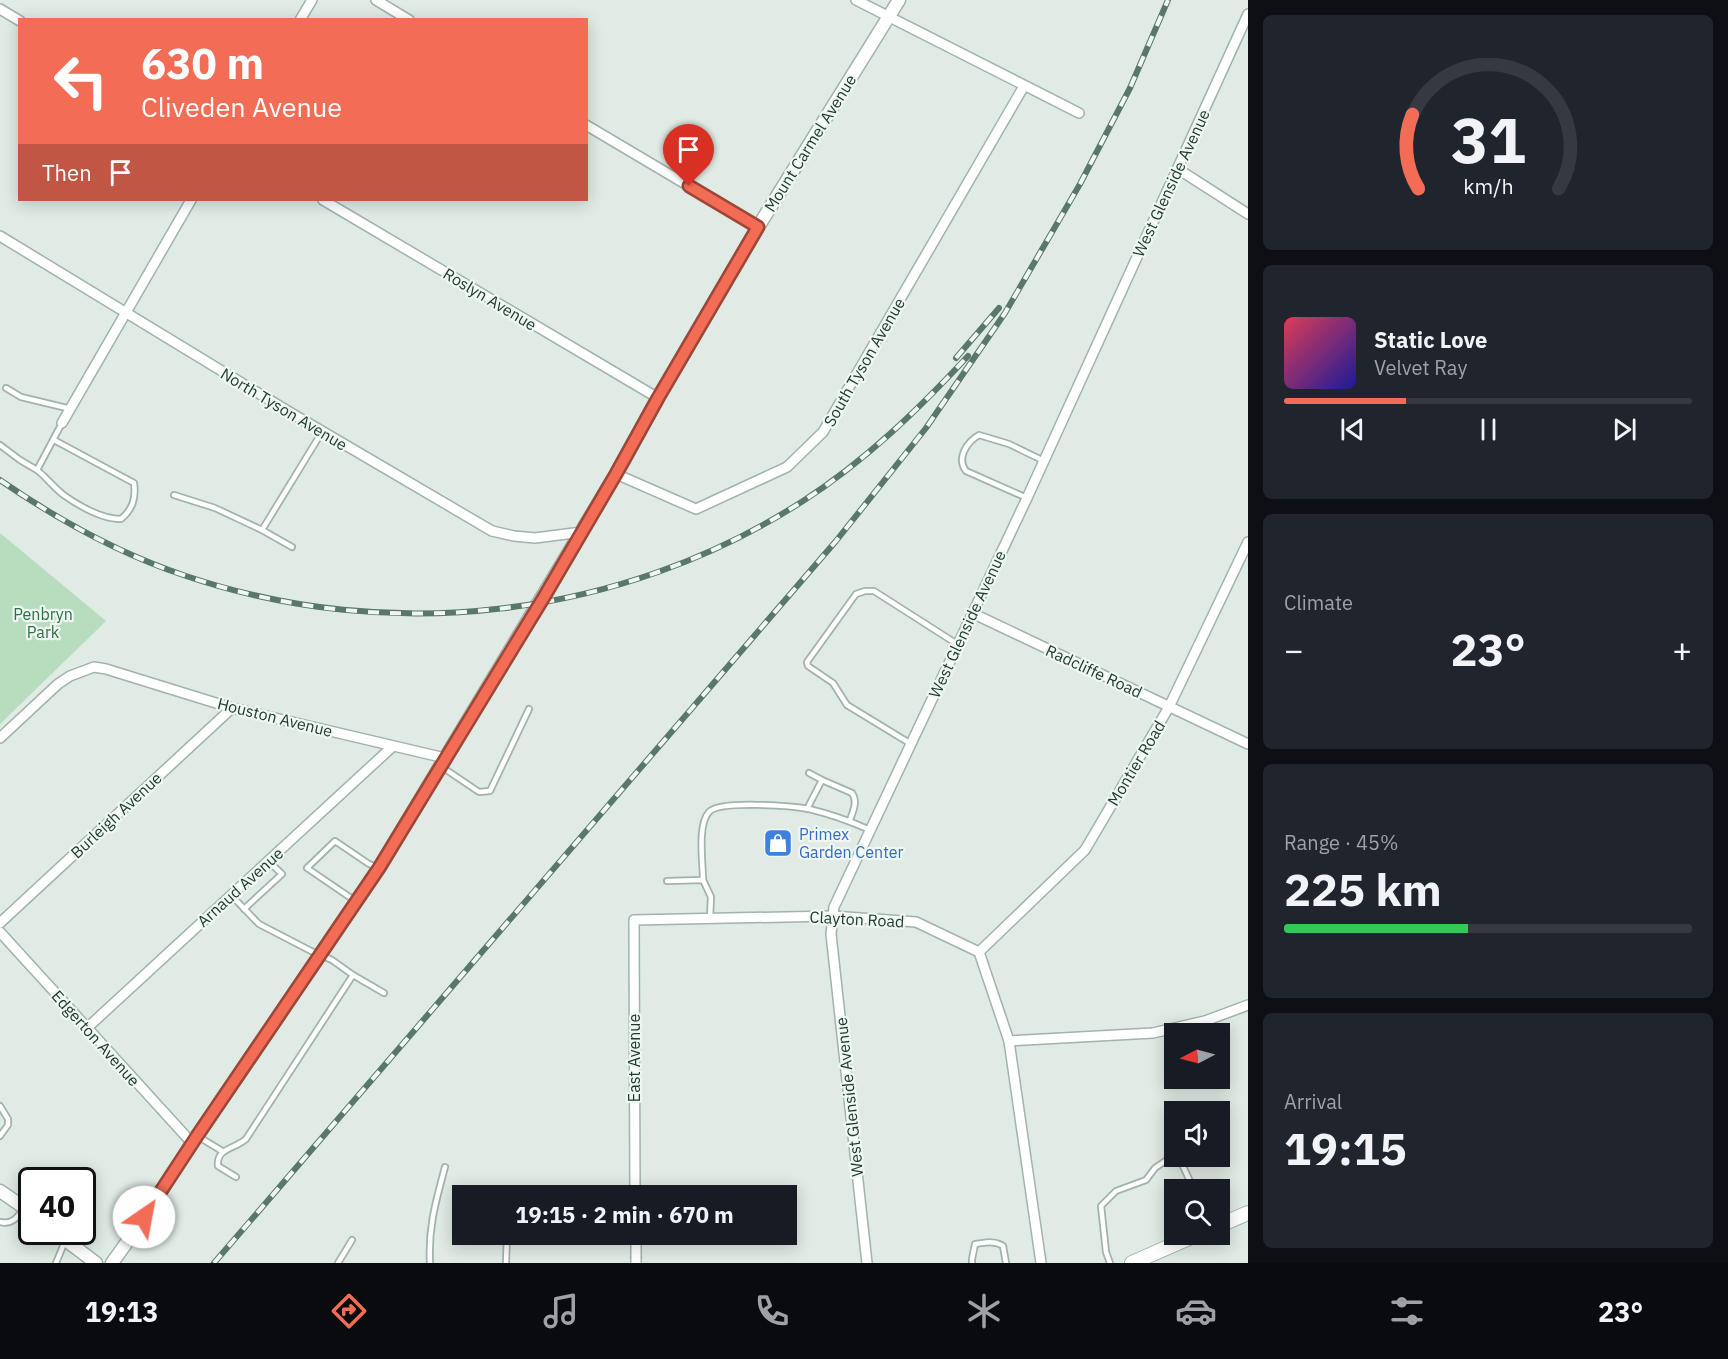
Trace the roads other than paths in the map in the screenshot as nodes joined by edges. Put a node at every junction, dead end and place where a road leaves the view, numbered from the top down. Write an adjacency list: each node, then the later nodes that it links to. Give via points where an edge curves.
1 (312, 0): 8 (street)
2 (376, 0): 9 (street)
3 (856, 0): 7 (street)
4 (899, 0): 7 (street, Mount Carmel Avenue)
5 (0, 9): 10 (street)
6 (1248, 15): 14 (street, West Glenside Avenue)
7 (889, 17): 11 (street); 18 (street, Mount Carmel Avenue)
8 (301, 18)
9 (406, 18)
10 (18, 20)
11 (1024, 86): 12 (street); 30 (street, South Tyson Avenue, via 823,432 787,467 696,510)
12 (1079, 112)
13 (588, 126): 18 (street)
14 (1178, 169): 17 (street); 28 (street, West Glenside Avenue)
15 (190, 201): 20 (street)
16 (325, 201): 22 (street, Roslyn Avenue)
17 (1248, 214)
18 (758, 227): 22 (street, Mount Carmel Avenue)
19 (0, 236): 20 (street, North Tyson Avenue)
20 (125, 313): 23 (street); 25 (street, North Tyson Avenue)
21 (6, 388): 23 (lane, via 21,397)
22 (658, 398): 30 (street, Mount Carmel Avenue)
23 (71, 409): 24 (street)
24 (62, 423): 26 (lane)
25 (322, 432): 33 (lane); 34 (street, North Tyson Avenue, via 492,531 535,538)
26 (54, 440): 29 (lane); 29 (lane, via 134,483 132,506 121,519 104,518 64,495)
27 (0, 445): 29 (lane)
28 (1044, 461): 32 (street, West Glenside Avenue); 32 (lane, via 979,435 972,438 964,453 961,460 966,471)
29 (37, 470)
30 (616, 474): 34 (street, Mount Carmel Avenue)
31 (174, 495): 33 (lane, via 215,508)
32 (1027, 498): 37 (street, West Glenside Avenue)
33 (262, 530): 36 (lane)
34 (582, 532): 46 (street, Mount Carmel Avenue)
35 (1248, 542): 39 (street, Montier Road)
36 (292, 547)
37 (972, 613): 38 (street, West Glenside Avenue); 39 (street, Radcliffe Road)
38 (957, 645): 43 (street, West Glenside Avenue); 43 (lane, via 874,591 865,591 856,594 807,662 833,683 847,705)
39 (1169, 707): 44 (street, Radcliffe Road); 64 (street, Montier Road, via 1085,850)
40 (232, 708): 42 (street, Houston Avenue, via 94,668 58,684); 45 (street, Houston Avenue); 62 (street, Burleigh Avenue)
41 (530, 708): 46 (lane, via 490,791 479,792)
42 (0, 738)
43 (911, 744): 51 (street, West Glenside Avenue)
44 (1248, 744)
45 (393, 747): 46 (street, Houston Avenue); 52 (street, Arnaud Avenue)
46 (443, 762): 53 (street, Mount Carmel Avenue)
47 (809, 773): 48 (lane)
48 (822, 780): 49 (lane); 50 (lane, via 852,793 855,804)
49 (807, 809): 50 (lane); 54 (lane, via 738,804 710,810 702,833)
50 (850, 820): 51 (lane)
51 (870, 830): 59 (street, West Glenside Avenue, via 836,899)
52 (269, 862): 56 (street, Arnaud Avenue); 58 (lane, via 282,874)
53 (379, 868): 57 (street, Mount Carmel Avenue); 57 (lane, via 335,841 307,868)
54 (703, 880): 55 (lane); 60 (lane, via 711,897)
55 (667, 881)
56 (231, 895): 58 (lane); 69 (street, Arnaud Avenue)
57 (357, 900): 65 (street, Mount Carmel Avenue)
58 (244, 909): 65 (lane, via 259,924)
59 (832, 916): 60 (street, Clayton Road); 64 (street, Clayton Road, via 916,922); 98 (street, West Glenside Avenue)
60 (710, 918): 61 (street, Clayton Road)
61 (634, 920): 78 (street, East Avenue)
62 (0, 923)
63 (0, 932): 69 (street, Edgerton Avenue)
64 (979, 952): 70 (street)
65 (320, 955): 66 (lane); 73 (street, Mount Carmel Avenue)
66 (353, 975): 67 (lane); 74 (lane, via 246,1139)
67 (384, 993)
68 (1248, 1005): 70 (street, via 1205,1021 1153,1033)
69 (87, 1028): 73 (street, Edgerton Avenue)
70 (1009, 1041): 101 (street)
71 (0, 1106): 72 (lane, via 9,1125)
72 (0, 1136)
73 (195, 1140): 74 (lane); 93 (street, Mount Carmel Avenue)
74 (222, 1151): 77 (lane, via 218,1166)
75 (1164, 1163): 102 (lane, via 1146,1180 1116,1191 1101,1206)
76 (445, 1167): 95 (lane, via 434,1207)
77 (237, 1177)
78 (635, 1185)
79 (0, 1191): 80 (street)
80 (18, 1203)
81 (1248, 1213): 83 (main road)
82 (18, 1218): 84 (lane)
83 (1230, 1221)
84 (0, 1222)
85 (352, 1240): 94 (lane)
86 (63, 1245): 91 (lane)
87 (72, 1245): 92 (street)
88 (507, 1245): 96 (lane)
89 (636, 1245): 97 (street)
90 (1173, 1245): 103 (main road)
91 (56, 1263)
92 (96, 1263)
93 (112, 1263)
94 (338, 1263)
95 (430, 1263)
96 (506, 1263)
97 (636, 1263)
98 (867, 1263)
99 (972, 1263): 100 (lane, via 975,1244 989,1242 1003,1246)
100 (1006, 1263)
101 (1041, 1263)
102 (1110, 1263)
103 (1132, 1263)

